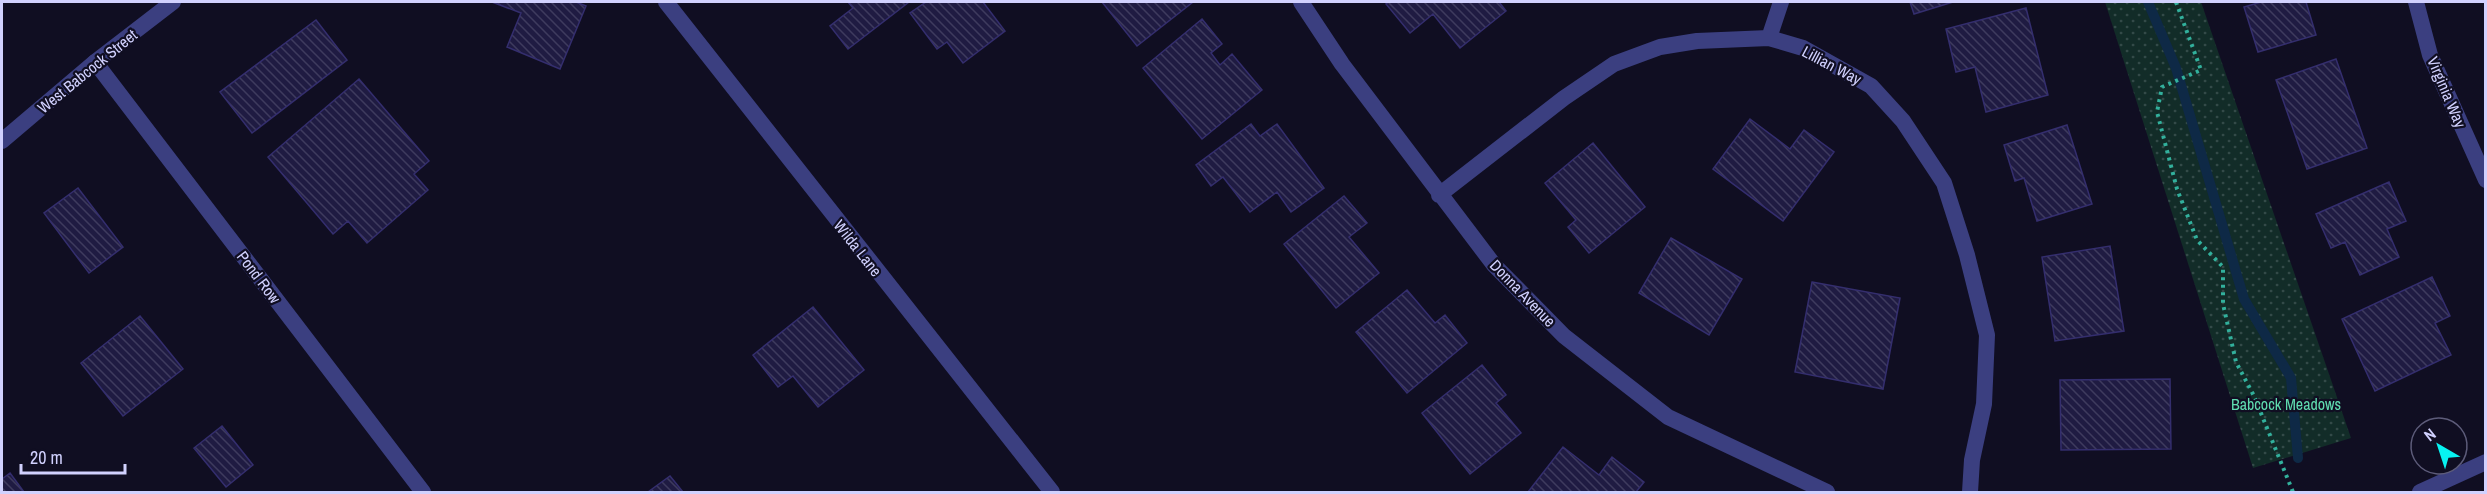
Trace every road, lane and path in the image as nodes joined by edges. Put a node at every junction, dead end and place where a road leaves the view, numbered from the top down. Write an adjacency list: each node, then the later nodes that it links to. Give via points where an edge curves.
1 (173, 2): 8 (street, West Babcock Street)
2 (666, 2): 14 (street, Wilda Lane)
3 (1301, 2): 11 (street, Donna Avenue)
4 (1781, 2): 7 (street)
5 (2176, 2): 17 (path, via 2201,70 2162,87 2157,112 2177,189 2197,240 2223,267 2223,304 2236,362)
6 (2416, 2): 10 (street, Virginia Way, via 2430,55)
7 (1769, 38): 11 (street, Lillian Way, via 1660,47 1614,64); 16 (street, Lillian Way, via 1803,48 1871,86 1903,121 1944,183 1987,335 1984,404 1972,460)
8 (95, 62): 9 (street, West Babcock Street); 13 (street, Pond Row)
9 (2, 141)
10 (2486, 180)
11 (1439, 195): 15 (street, Donna Avenue, via 1494,265 1564,336 1668,417)
12 (2486, 462): 18 (street)
13 (423, 492)
14 (1052, 492)
15 (1827, 492)
16 (1970, 492)
17 (2293, 492)
18 (2420, 492)

